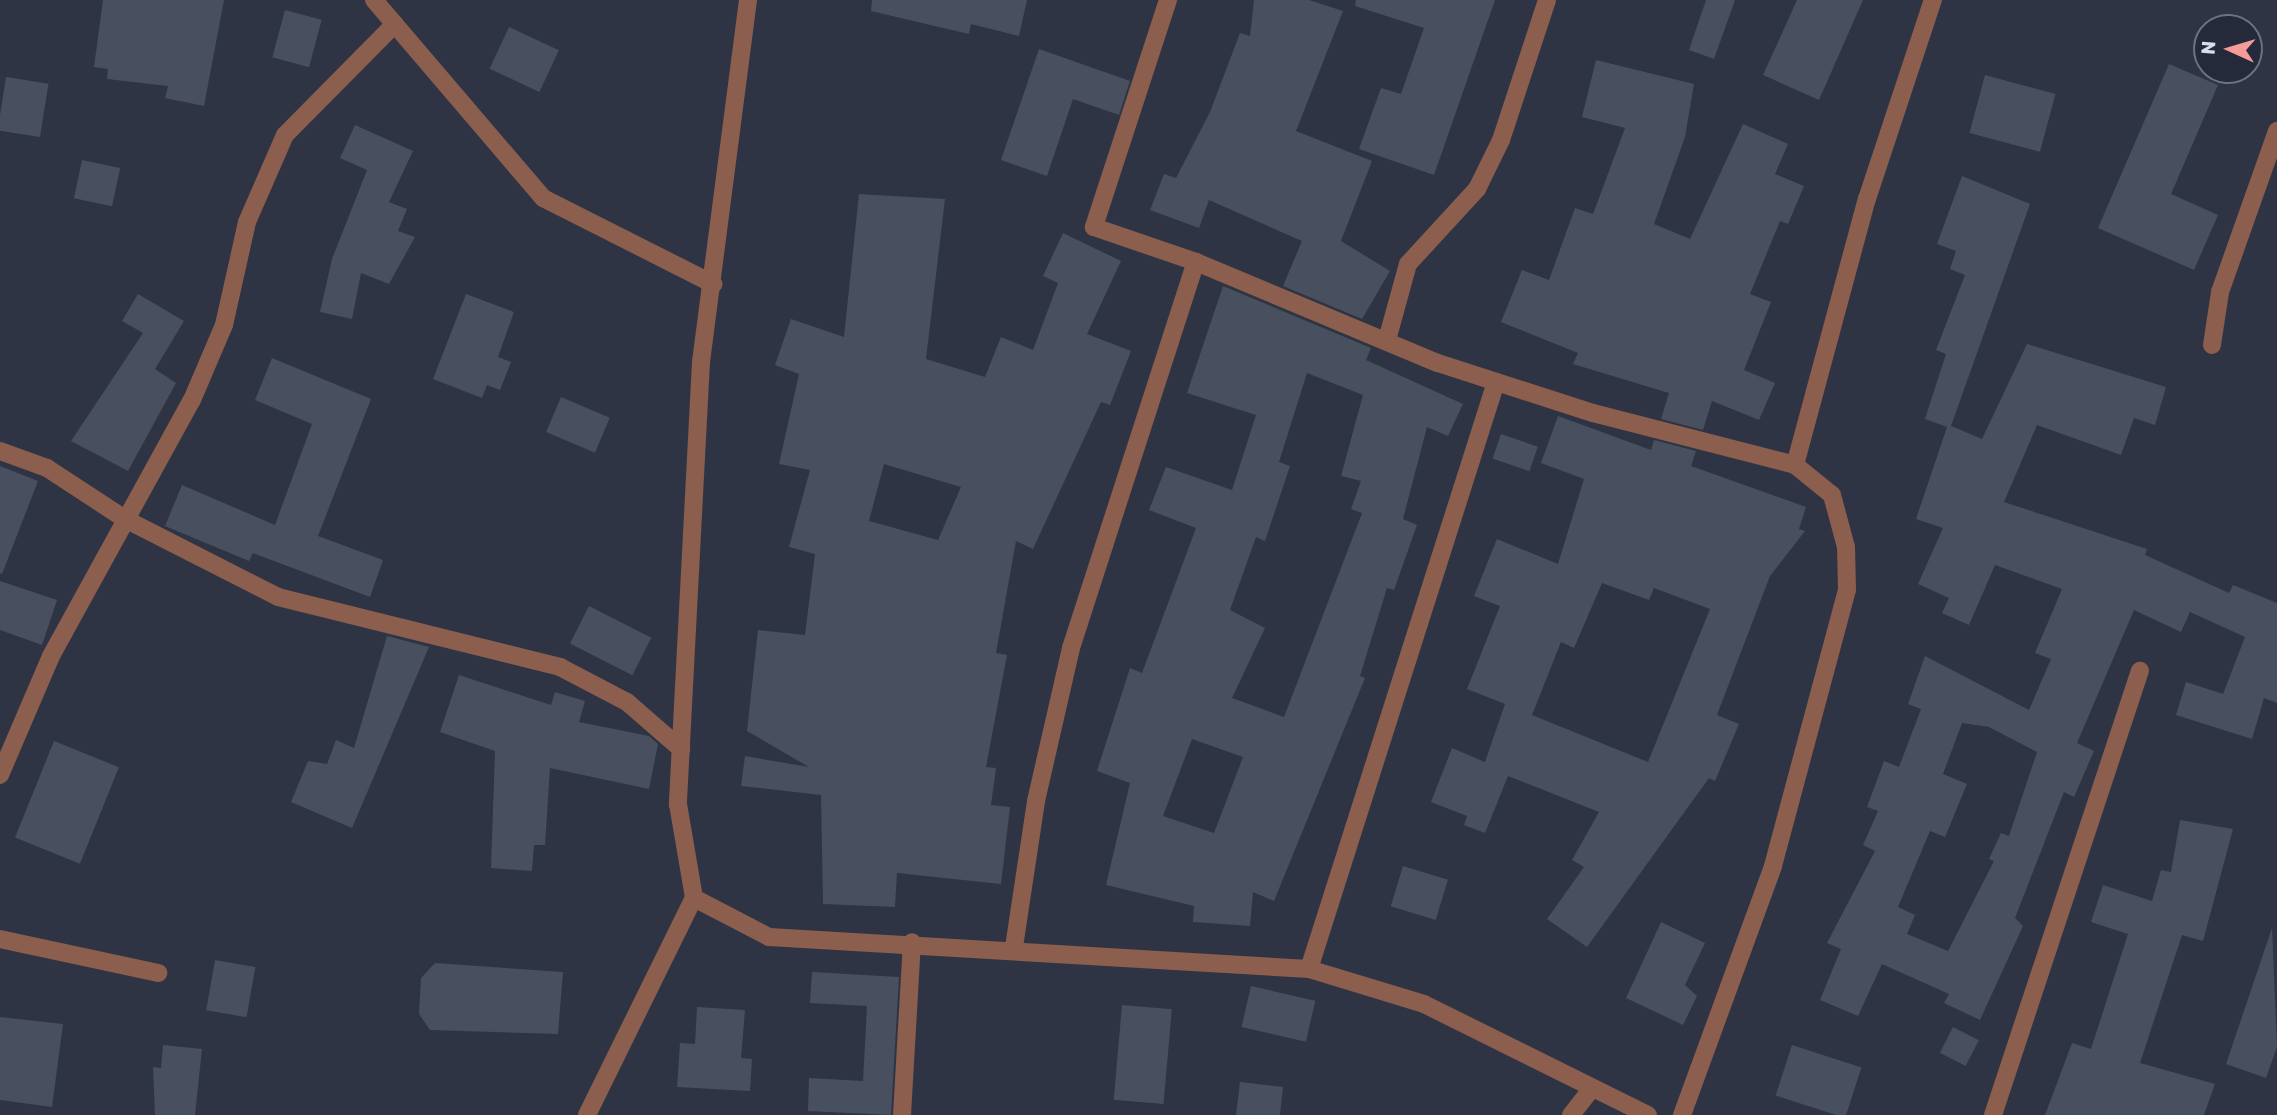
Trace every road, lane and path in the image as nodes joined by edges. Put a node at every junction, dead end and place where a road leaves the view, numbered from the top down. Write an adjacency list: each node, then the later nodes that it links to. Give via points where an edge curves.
1 (374, 0): 6 (street)
2 (748, 0): 9 (street)
3 (1168, 0): 8 (street, via 1094,227)
4 (1547, 0): 10 (street, via 1501,140 1477,189 1408,264)
5 (1933, 0): 14 (street, via 1867,199)
6 (395, 24): 9 (street, via 543,198); 15 (street, via 285,135 247,222 224,325 192,400)
7 (2277, 131): 11 (street, via 2220,292)
8 (1196, 262): 10 (street); 22 (street, via 1072,648 1036,801)
9 (713, 284): 17 (street, via 701,362)
10 (1387, 340): 12 (street)
11 (2212, 345)
12 (1496, 382): 14 (street); 23 (street)
13 (0, 451): 15 (street, via 47,468)
14 (1796, 464): 30 (street, via 1832,495 1846,547 1847,590 1773,866)
15 (125, 519): 17 (street, via 278,597 560,667 627,702); 18 (street, via 51,656)
16 (2140, 671): 31 (street)
17 (681, 749): 19 (street, via 681,848)
18 (0, 775)
19 (694, 898): 21 (street, via 769,937); 26 (street)
20 (0, 939): 24 (street)
21 (912, 942): 22 (street); 27 (street)
22 (1014, 947): 23 (street)
23 (1309, 969): 25 (street, via 1424,1004)
24 (158, 973)
25 (1591, 1088): 28 (street); 29 (street)
26 (587, 1115)
27 (902, 1115)
28 (1571, 1115)
29 (1648, 1115)
30 (1682, 1115)
31 (1993, 1115)

